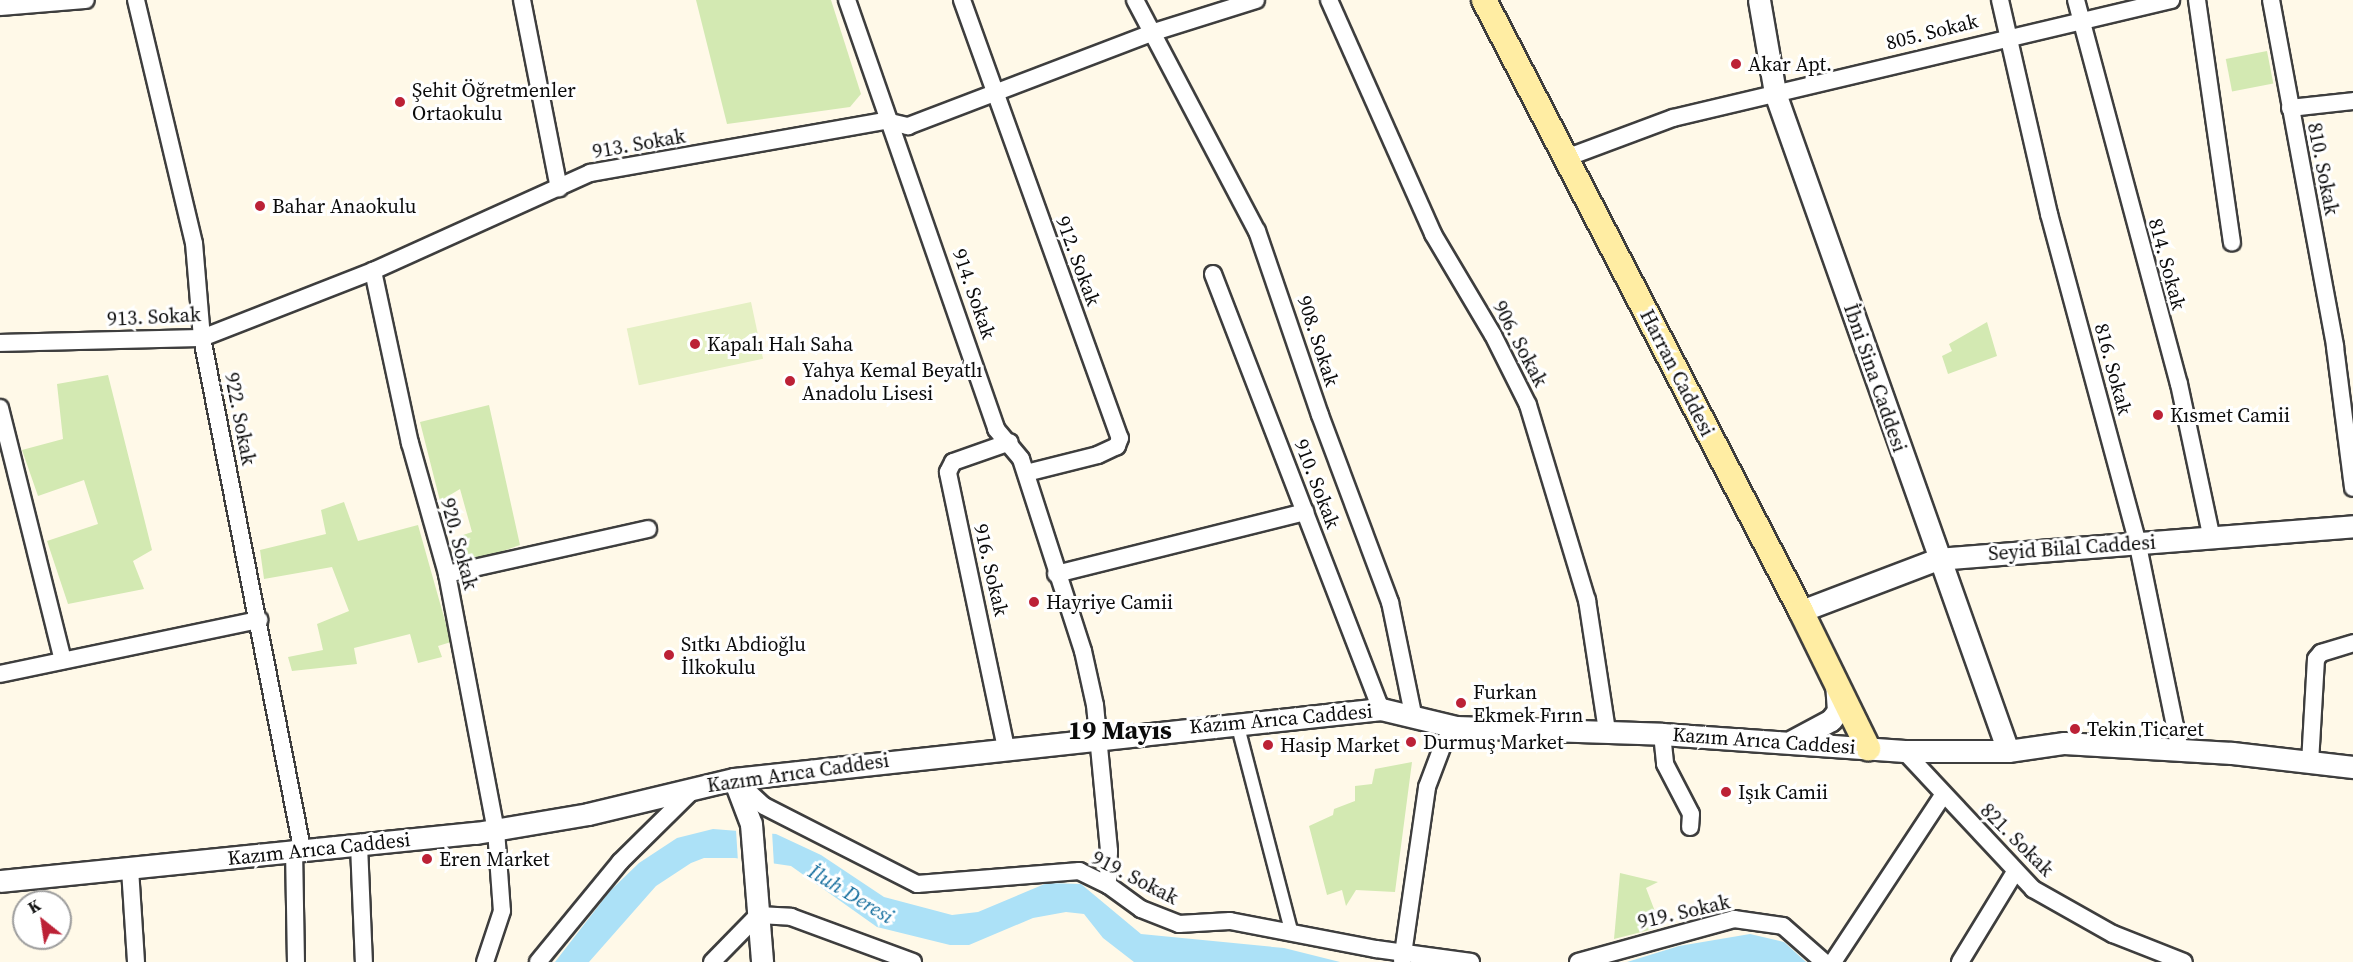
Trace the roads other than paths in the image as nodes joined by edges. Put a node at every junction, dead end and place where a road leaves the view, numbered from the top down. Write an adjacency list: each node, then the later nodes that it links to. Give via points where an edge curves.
1 (86, 0): 16 (street)
2 (136, 0): 30 (street, 922. Sokak, via 194,243)
3 (522, 0): 26 (street)
4 (848, 0): 24 (street, 914. Sokak)
5 (962, 0): 20 (street, 912. Sokak)
6 (1135, 0): 18 (street, 908. Sokak)
7 (1257, 0): 18 (street, 913. Sokak)
8 (1484, 0): 25 (main road, Harran Caddesi)
9 (1759, 0): 21 (street, İbni Sina Caddesi)
10 (2000, 0): 19 (street, 816. Sokak)
11 (2076, 0): 17 (street, 814. Sokak)
12 (2171, 0): 17 (street, 805. Sokak)
13 (2197, 0): 27 (street)
14 (2271, 0): 23 (street, 810. Sokak)
15 (1331, 1): 54 (street, 906. Sokak, via 1433,234 1493,335 1528,405 1587,600)
16 (0, 7)
17 (2081, 22): 19 (street, 805. Sokak); 39 (street, 814. Sokak, via 2178,384)
18 (1151, 33): 20 (street, 913. Sokak); 51 (street, 908. Sokak, via 1257,231 1390,602)
19 (2008, 36): 21 (street, 805. Sokak); 40 (street, 816. Sokak, via 2049,214)
20 (996, 93): 24 (street, 913. Sokak, via 908,126); 34 (street, 912. Sokak, via 1120,438 1117,446 1098,455)
21 (1775, 93): 25 (street, 805. Sokak, via 1673,118); 41 (street, İbni Sina Caddesi)
22 (2353, 101): 23 (street)
23 (2290, 108): 35 (street, 810. Sokak, via 2335,347)
24 (886, 121): 26 (street, 913. Sokak, via 590,173); 33 (street, 914. Sokak, via 914,184 996,429)
25 (1566, 158): 44 (main road, Harran Caddesi)
26 (559, 188): 28 (street, 913. Sokak)
27 (2232, 242)
28 (373, 271): 30 (street, 913. Sokak); 42 (street, 920. Sokak, via 410,443)
29 (1213, 274): 36 (street, 910. Sokak)
30 (202, 338): 31 (street, 913. Sokak); 45 (street, 922. Sokak)
31 (0, 343)
32 (0, 408): 47 (street)
33 (1010, 442): 34 (street, 914. Sokak); 58 (street, 916. Sokak, via 953,462 948,472)
34 (1026, 473): 43 (street, 914. Sokak)
35 (2353, 488)
36 (1305, 512): 43 (street); 50 (street, 910. Sokak)
37 (2353, 526): 39 (street, Seyid Bilal Caddesi)
38 (648, 529): 42 (street)
39 (2212, 539): 40 (street, Seyid Bilal Caddesi)
40 (2137, 541): 41 (street, Seyid Bilal Caddesi); 62 (street, 816. Sokak)
41 (1938, 559): 44 (street, Seyid Bilal Caddesi); 61 (street, İbni Sina Caddesi)
42 (447, 574): 69 (street, 920. Sokak)
43 (1056, 574): 56 (street, 914. Sokak, via 1083,651 1095,705)
44 (1801, 611): 49 (main road, Harran Caddesi)
45 (259, 620): 47 (street); 71 (street, 922. Sokak)
46 (2353, 643): 63 (street, via 2321,653 2316,660)
47 (63, 660): 48 (street)
48 (0, 674)
49 (1836, 683): 57 (street, via 1838,711 1831,720); 59 (main road, Harran Caddesi)
50 (1381, 710): 51 (street, Kazım Arıca Caddesi); 52 (street, Kazım Arıca Caddesi)
51 (1413, 714): 53 (street, Kazım Arıca Caddesi)
52 (1237, 723): 56 (street, Kazım Arıca Caddesi); 77 (street)
53 (1456, 727): 54 (street, Kazım Arıca Caddesi); 78 (street, via 1444,742 1427,787)
54 (1607, 731): 55 (street, Kazım Arıca Caddesi)
55 (1662, 734): 57 (street, Kazım Arıca Caddesi); 68 (street, via 1665,764 1691,814)
56 (1096, 737): 58 (street, Kazım Arıca Caddesi); 75 (street, 914. Sokak, via 1109,851)
57 (1788, 742): 59 (street, Kazım Arıca Caddesi)
58 (1006, 748): 65 (street, Kazım Arıca Caddesi)
59 (1868, 748): 60 (street, Kazım Arıca Caddesi)
60 (1904, 751): 61 (street, Kazım Arıca Caddesi); 67 (street, 821. Sokak)
61 (2008, 751): 62 (street, Kazım Arıca Caddesi, via 2064,743)
62 (2180, 751): 63 (street, Kazım Arıca Caddesi)
63 (2310, 763): 64 (street, Kazım Arıca Caddesi)
64 (2353, 768)
65 (735, 779): 66 (street, Kazım Arıca Caddesi); 75 (street, 919. Sokak, via 764,806 917,884 1078,871); 76 (street, via 752,824)
66 (695, 787): 69 (street, Kazım Arıca Caddesi, via 588,814); 83 (street, via 620,862)
67 (1943, 795): 73 (street, 821. Sokak); 90 (street)
68 (1690, 827)
69 (496, 830): 70 (street, Kazım Arıca Caddesi); 82 (street, 920. Sokak, via 502,911)
70 (359, 845): 71 (street, Kazım Arıca Caddesi); 81 (street)
71 (298, 848): 72 (street, Kazım Arıca Caddesi); 80 (street, 922. Sokak)
72 (130, 869): 74 (street, Kazım Arıca Caddesi); 79 (street)
73 (2015, 872): 91 (street); 92 (street, 821. Sokak, via 2061,907 2113,934)
74 (0, 880)
75 (1108, 885): 77 (street, 919. Sokak, via 1141,909 1179,924 1230,921)
76 (759, 915): 84 (street); 85 (street); 86 (street, via 791,917)
77 (1292, 934): 78 (street, 919. Sokak)
78 (1403, 957): 87 (street, 919. Sokak)
79 (136, 962)
80 (296, 962)
81 (364, 962)
82 (485, 962)
83 (538, 962)
84 (712, 962)
85 (762, 962)
86 (913, 962)
87 (1471, 962)
88 (1578, 962): 89 (street, 919. Sokak, via 1734,919 1783,926)
89 (1824, 962)
90 (1833, 962)
91 (1960, 962)
92 (2184, 962)

